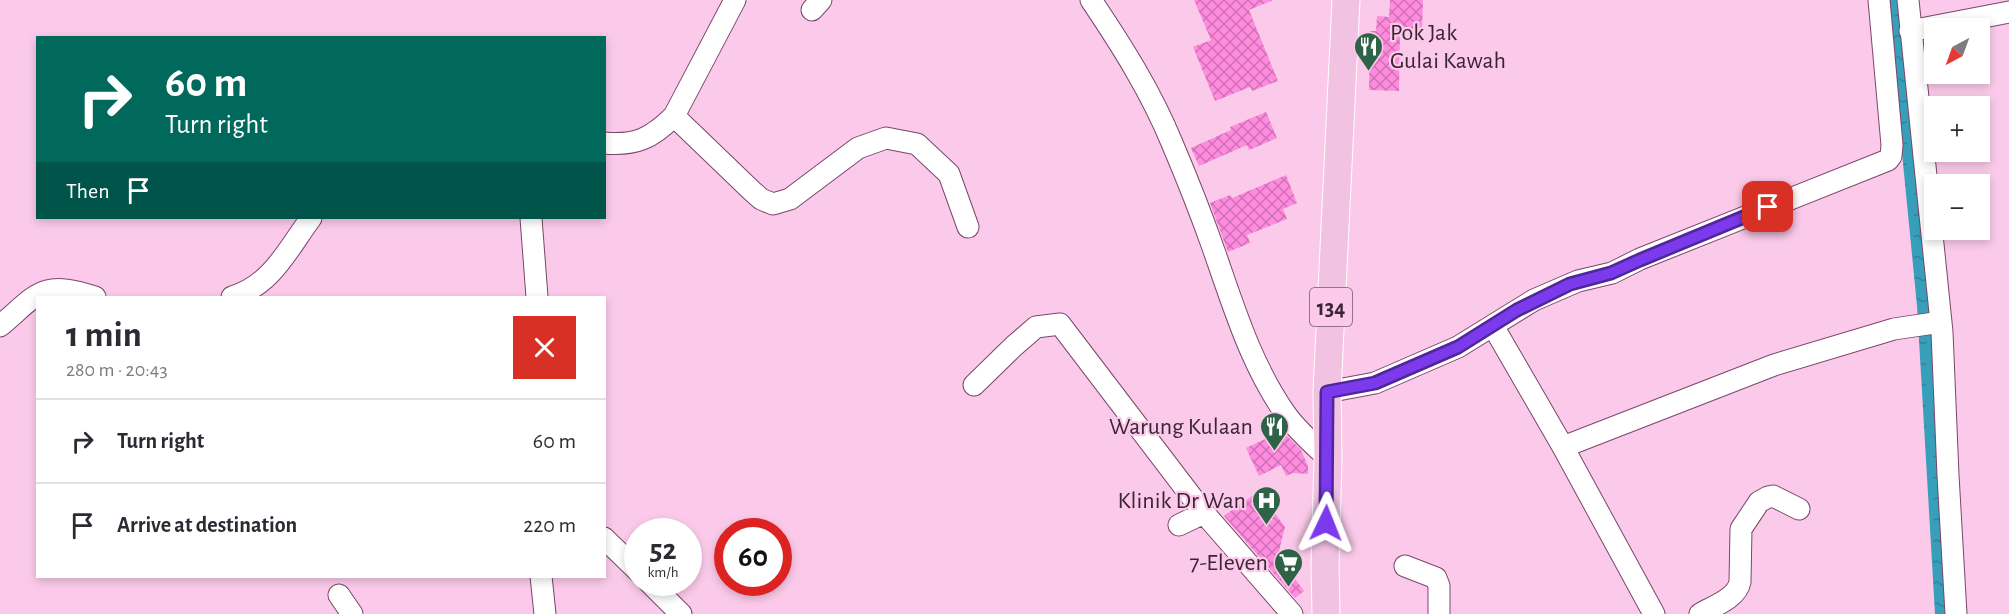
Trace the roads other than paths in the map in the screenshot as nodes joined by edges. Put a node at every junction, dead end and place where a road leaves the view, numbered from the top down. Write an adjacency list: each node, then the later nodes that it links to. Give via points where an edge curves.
1 (735, 0): 8 (street)
2 (1091, 0): 22 (street, via 1144,83 1172,142 1242,334 1259,369 1287,416)
3 (1346, 0): 20 (main road, 134)
4 (1879, 0): 18 (street, via 1892,145 1888,160 1611,273 1570,284)
5 (1908, 0): 7 (street)
6 (2009, 12): 7 (street)
7 (1911, 31): 16 (street)
8 (674, 116): 9 (street, via 662,129 636,142); 12 (street, via 752,191 773,204 790,199 858,148 886,138 917,144 949,174)
9 (606, 142)
10 (310, 219): 14 (street, via 269,276)
11 (528, 219): 15 (street)
12 (968, 227)
13 (91, 296): 17 (street, via 48,289)
14 (235, 296)
15 (537, 296)
16 (1931, 323): 21 (street, via 1894,329 1774,365); 40 (street)
17 (0, 326)
18 (1493, 326): 20 (street, via 1458,347 1375,383); 21 (street)
19 (974, 385): 24 (street, via 1036,327 1060,324)
20 (1327, 392): 22 (main road, 134)
21 (1563, 447): 38 (street)
22 (1328, 459): 36 (main road, 134)
23 (1799, 509): 39 (street, via 1773,496 1759,502 1741,529 1738,589)
24 (1204, 513): 25 (street); 35 (street)
25 (1179, 525)
26 (606, 540): 27 (street)
27 (624, 557)
28 (1405, 566): 37 (street, via 1436,578)
29 (541, 578): 33 (street)
30 (339, 595): 32 (street)
31 (663, 596): 34 (street)
32 (352, 614)
33 (545, 614)
34 (681, 614)
35 (1292, 614)
36 (1326, 614)
37 (1440, 614)
38 (1654, 614)
39 (1700, 614)
40 (1956, 614)

